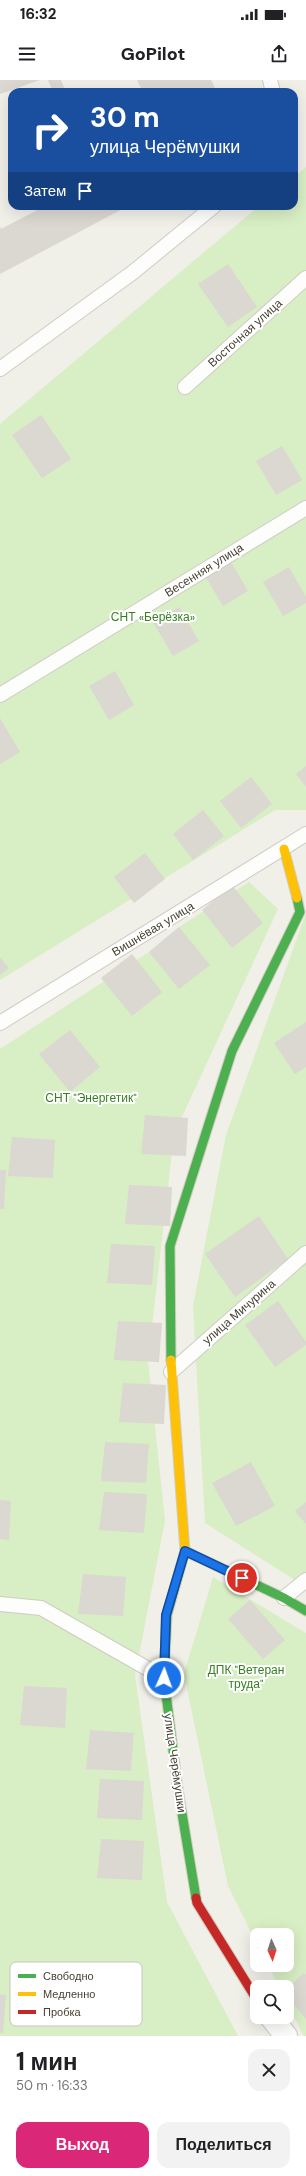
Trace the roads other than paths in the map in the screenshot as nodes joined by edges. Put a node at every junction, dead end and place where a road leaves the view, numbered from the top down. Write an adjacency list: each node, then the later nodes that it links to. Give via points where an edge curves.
1 (209, 210): 3 (lane, via 132,273)
2 (306, 278): 4 (lane, Восточная улица)
3 (0, 369)
4 (185, 387)
5 (306, 508): 6 (lane, Весенняя улица)
6 (0, 695)
7 (306, 834): 8 (lane, Вишнёвая улица)
8 (284, 849): 9 (lane, Вишнёвая улица); 11 (street, via 300,912 232,1051 170,1246)
9 (0, 1023)
10 (306, 1253): 11 (lane, улица Мичурина)
11 (171, 1372): 12 (street)
12 (185, 1551): 14 (street); 17 (street, улица Черёмушки, via 166,1615)
13 (306, 1580): 14 (lane)
14 (284, 1598): 16 (street)
15 (0, 1604): 17 (lane, via 41,1608)
16 (306, 1611)
17 (164, 1678): 18 (street, улица Черёмушки, via 178,1789 198,1903)
18 (250, 1990)
19 (277, 2024): 20 (street)
20 (286, 2036)

